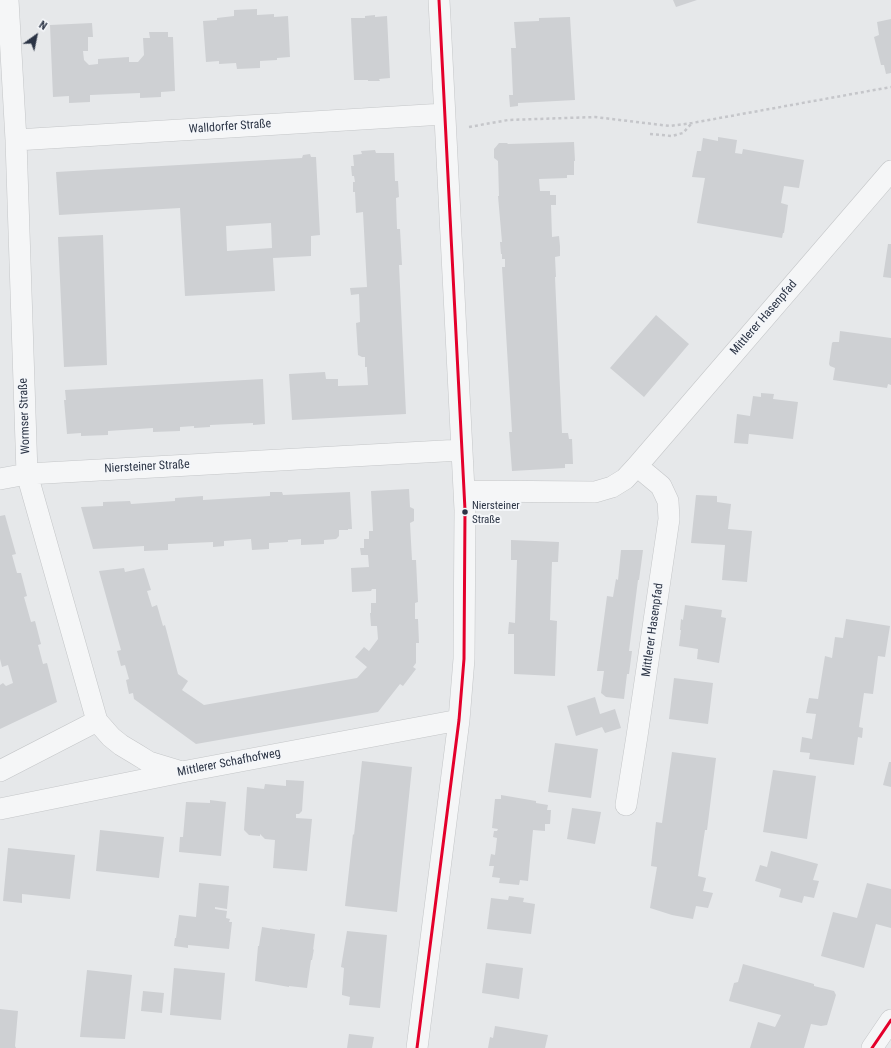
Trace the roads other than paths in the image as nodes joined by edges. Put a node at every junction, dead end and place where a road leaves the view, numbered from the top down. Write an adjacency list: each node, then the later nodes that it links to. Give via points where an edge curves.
1 (8, 0): 4 (street, Wormser Straße)
2 (439, 0): 3 (street)
3 (445, 123): 4 (street, Walldorfer Straße); 6 (street)
4 (16, 140): 8 (street, Wormser Straße)
5 (891, 171): 7 (street, Mittlerer Hasenpfad)
6 (461, 450): 8 (street, Niersteiner Straße); 10 (street)
7 (637, 466): 10 (street, Mittlerer Hasenpfad, via 625,479 612,487 595,492); 15 (street, Mittlerer Hasenpfad, via 661,486 668,501 669,519)
8 (27, 474): 9 (street, Niersteiner Straße); 12 (street, Wormser Straße)
9 (0, 479)
10 (464, 492): 11 (street, via 464,659)
11 (459, 720): 14 (street, Mittlerer Schafhofweg); 18 (street)
12 (97, 721): 13 (street); 14 (street, Wormser Straße, via 121,745 149,762)
13 (0, 772)
14 (182, 772): 16 (street, Mittlerer Schafhofweg)
15 (626, 805)
16 (0, 809)
17 (891, 1020): 19 (street)
18 (417, 1048)
19 (872, 1048)

